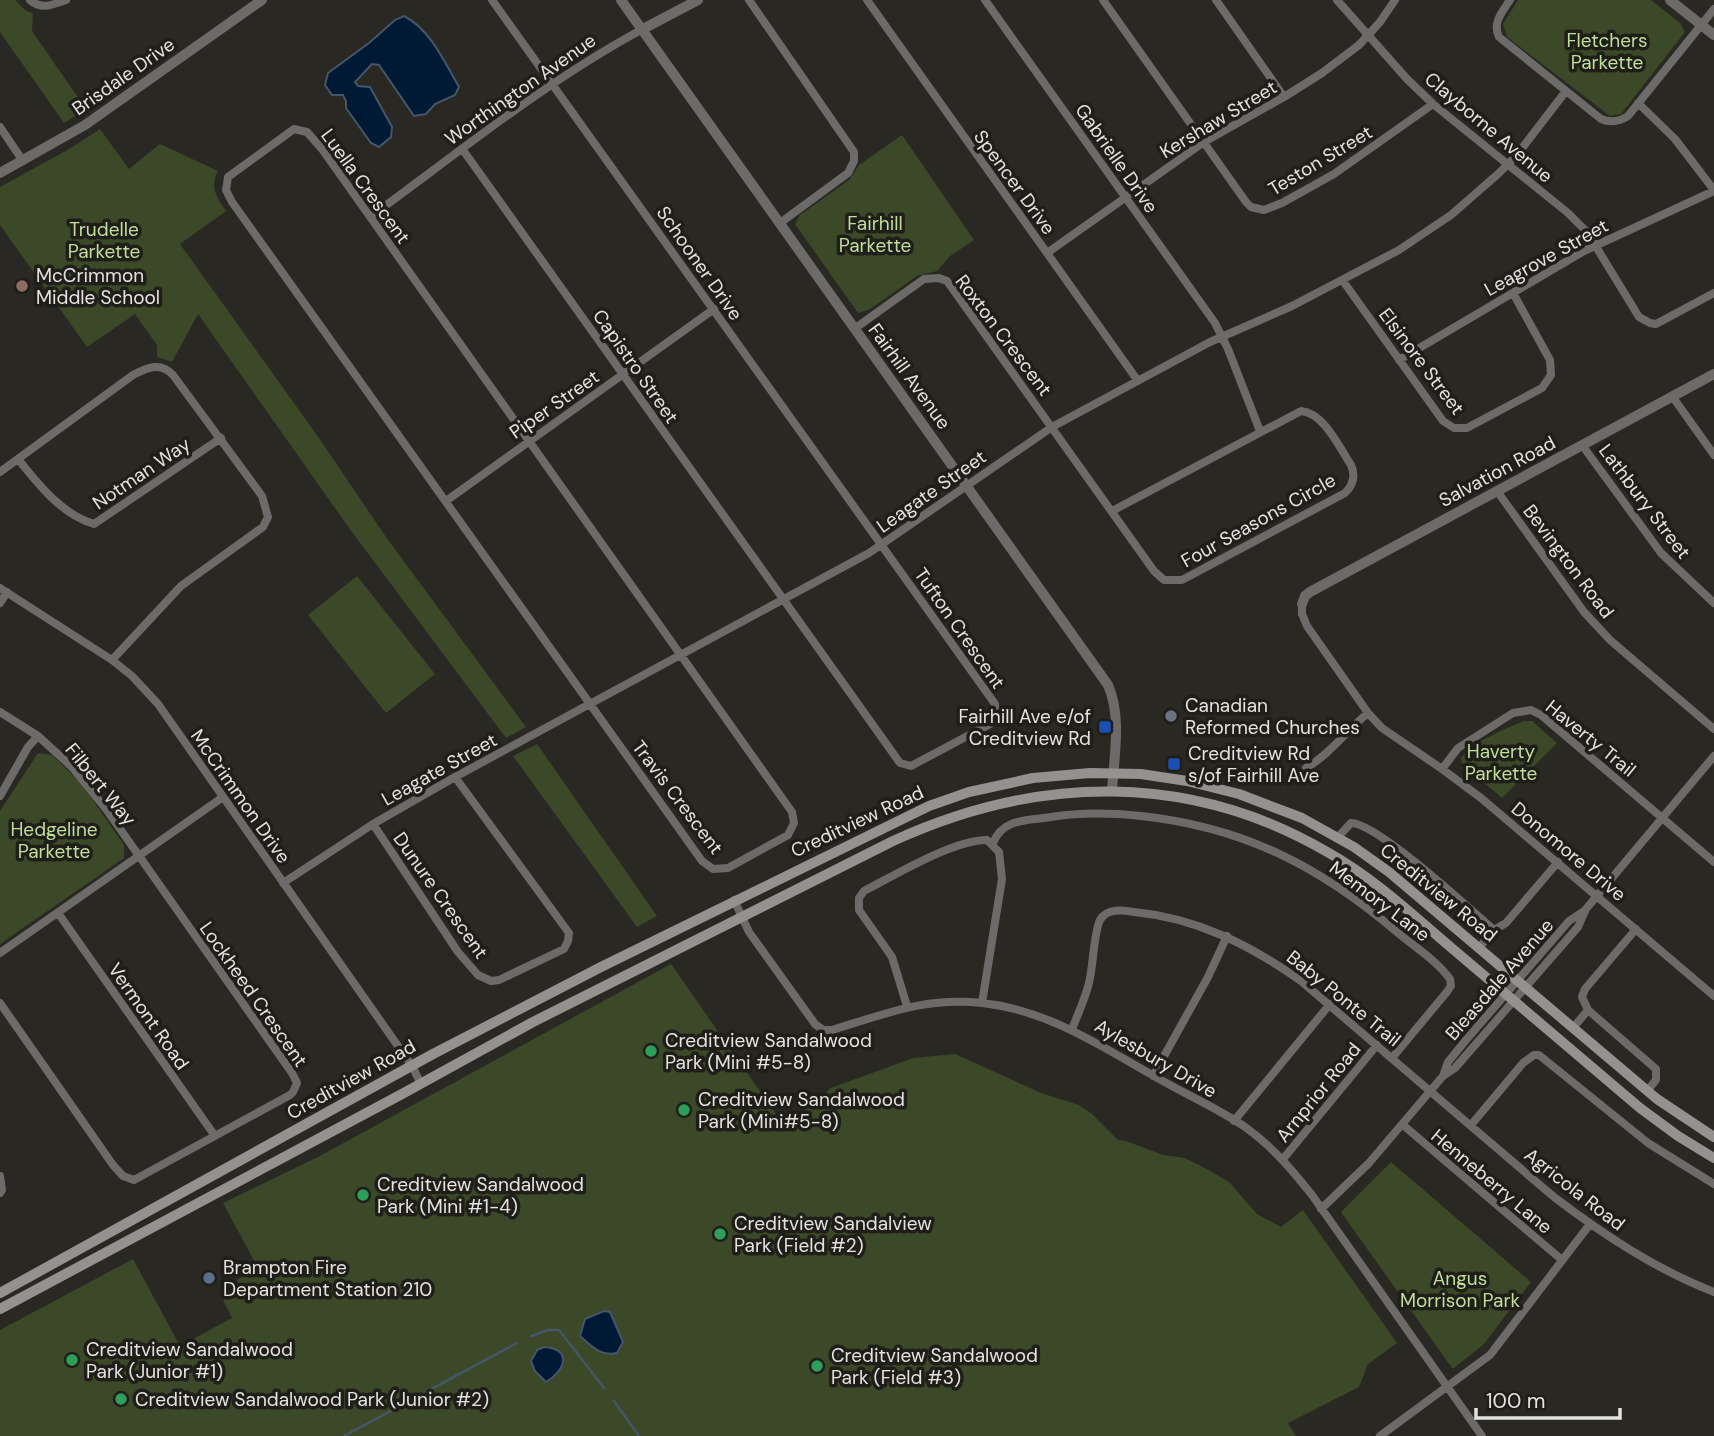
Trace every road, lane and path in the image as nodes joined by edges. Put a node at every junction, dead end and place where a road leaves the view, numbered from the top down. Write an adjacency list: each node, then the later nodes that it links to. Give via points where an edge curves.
1 (30, 0): 2 (street, via 48,7)
2 (66, 0)
3 (262, 0): 29 (street, Brisdale Drive, via 85,125)
4 (492, 0): 21 (street, Schooner Drive)
5 (621, 0): 18 (street, Fairhill Avenue)
6 (698, 0): 18 (street, Worthington Avenue)
7 (749, 0): 35 (street, via 854,152 848,173)
8 (867, 0): 37 (street, Spencer Drive)
9 (985, 0): 33 (street, Gabrielle Drive)
10 (1103, 0): 27 (street, Teston Street)
11 (1216, 0): 23 (street)
12 (1337, 0): 19 (street, Clayborne Avenue)
13 (1395, 0): 19 (street, Kershaw Street)
14 (1510, 0): 22 (street, via 1497,23 1499,37)
15 (1670, 0): 17 (street)
16 (1714, 9): 17 (street)
17 (1701, 24): 20 (street); 24 (street)
18 (641, 30): 21 (street, Worthington Avenue); 35 (street, Fairhill Avenue)
19 (1368, 35): 23 (street, Kershaw Street); 25 (street, Clayborne Avenue)
20 (1714, 35)
21 (553, 83): 28 (street, Worthington Avenue); 41 (street, Schooner Drive)
22 (1566, 91): 24 (street, via 1608,121 1622,120); 30 (street, Leagate Street)
23 (1284, 97): 27 (street, Kershaw Street)
24 (1638, 103): 32 (street, via 1675,139)
25 (1433, 104): 27 (street, Teston Street, via 1334,174 1264,210 1251,207); 30 (street, Clayborne Avenue)
26 (0, 127): 29 (street)
27 (1204, 142): 33 (street, Kershaw Street)
28 (463, 150): 34 (street, Worthington Avenue); 46 (street, Capistro Street)
29 (23, 161): 31 (street, Brisdale Drive)
30 (1508, 164): 36 (street, Clayborne Avenue, via 1568,213); 38 (street, Leagate Street, via 1419,238)
31 (0, 173)
32 (1714, 190): 36 (street, Leagrove Street)
33 (1125, 197): 37 (street, Kershaw Street); 43 (street, Gabrielle Drive)
34 (370, 218): 52 (street, Luella Crescent); 59 (street, Luella Crescent, via 314,138 302,129 294,129 234,171 226,184 227,195)
35 (780, 223): 42 (street, Fairhill Avenue)
36 (1596, 245): 39 (street, Leagrove Street); 40 (street, Clayborne Avenue, via 1644,321 1656,324)
37 (1047, 253): 47 (street, Spencer Drive)
38 (1343, 281): 43 (street, Leagate Street); 44 (street, Elsinore Street)
39 (1513, 293): 44 (street, Leagrove Street); 44 (street, Elsinore Street, via 1550,360 1551,375 1542,387 1458,429 1443,421)
40 (1714, 293)
41 (714, 309): 46 (street, Piper Street); 61 (street, Schooner Drive)
42 (854, 328): 49 (street, Roxton Crescent, via 924,279 947,281); 57 (street, Fairhill Avenue)
43 (1222, 336): 47 (street, Leagate Street); 50 (street, Gabrielle Drive)
44 (1399, 360)
45 (1714, 374): 48 (street, Salvation Road)
46 (623, 375): 52 (street, Piper Street); 63 (street, Capistro Street)
47 (1138, 381): 49 (street, Leagate Street)
48 (1672, 397): 53 (street, Salvation Road); 54 (street)
49 (1052, 427): 57 (street, Leagate Street); 60 (street, Four Seasons Circle)
50 (1260, 431): 60 (street, Four Seasons Circle); 60 (street, Four Seasons Circle, via 1297,411 1315,415 1351,465 1354,477 1349,489 1175,582 1154,571)
51 (221, 438): 55 (street, Notman Way, via 94,524 46,494); 55 (street, via 169,370 158,366 133,375); 68 (street, via 262,496 268,517 253,535 181,586)
52 (529, 441): 59 (street, Piper Street); 67 (street, Luella Crescent)
53 (1582, 445): 58 (street, Salvation Road); 65 (street, Lathbury Street, via 1661,553)
54 (1714, 455)
55 (18, 459): 56 (street)
56 (0, 472)
57 (966, 486): 61 (street, Leagate Street); 77 (street, Fairhill Avenue, via 1108,685 1116,717)
58 (1497, 491): 66 (street, Salvation Road, via 1310,592); 72 (street, Bevington Road, via 1584,612)
59 (446, 501): 69 (street, Luella Crescent)
60 (1112, 511)
61 (882, 545): 63 (street, Leagate Street); 63 (street, Tufton Crescent, via 995,704 996,719 990,724 911,766 900,763)
62 (4, 590): 64 (street); 68 (street, McCrimmon Drive)
63 (783, 600): 67 (street, Leagate Street)
64 (0, 603)
65 (1714, 603)
66 (1302, 604): 71 (street, Donomore Drive, via 1307,626)
67 (681, 655): 69 (street, Leagate Street); 69 (street, Travis Crescent, via 792,812 794,823 788,835 728,868 713,869 702,861)
68 (112, 660): 81 (street, McCrimmon Drive, via 158,704)
69 (589, 703): 78 (street, Leagate Street)
70 (0, 712): 73 (street, Filbert Way)
71 (1368, 713): 75 (street, via 1323,758); 76 (street, Donomore Drive, via 1382,728)
72 (1714, 729)
73 (38, 736): 80 (street); 86 (street, Filbert Way, via 72,767)
74 (1714, 757): 82 (street, Bleasdale Avenue)
75 (1306, 768)
76 (1443, 769): 82 (street, Haverty Trail, via 1458,748 1513,713 1531,710); 87 (street, Donomore Drive)
77 (1113, 774): 79 (street, Fairhill Avenue); 84 (main road, Creditview Road, via 1176,779 1239,794); 91 (main road, Creditview Road, via 1033,778 944,800)
78 (455, 777): 83 (street, Leagate Street); 83 (street, Dunure Crescent, via 569,933 564,949 499,980 478,975)
79 (1112, 791): 93 (main road, Creditview Road, via 1024,797 963,812 905,835); 101 (main road, Creditview Road, via 1203,803 1254,817 1314,844 1380,887)
80 (0, 796)
81 (223, 797): 86 (street); 89 (street, McCrimmon Drive)
82 (1662, 818): 88 (street, Haverty Trail); 90 (street, Bleasdale Avenue)
83 (373, 824): 89 (street, Leagate Street)
84 (1338, 837): 95 (street, via 1351,823 1362,825 1418,865); 97 (main road, Creditview Road, via 1389,872)
85 (993, 843): 103 (street, via 999,852 1002,879); 105 (street, via 981,840 949,850 861,894 859,910 892,957); 110 (street, Memory Lane, via 1008,824 1057,816 1120,814 1215,829 1300,863 1352,895 1450,979 1446,993)
86 (138, 857): 92 (street); 119 (street, Lockheed Crescent, via 297,1083 290,1095)
87 (1559, 862): 90 (street, Donomore Drive); 95 (street, via 1506,923)
88 (1714, 862)
89 (283, 883): 111 (street, McCrimmon Drive)
90 (1597, 896): 94 (street, Donomore Drive); 99 (street, Bleasdale Avenue, via 1569,921)
91 (734, 900): 93 (street, Aylesbury Drive); 111 (main road, Creditview Road)
92 (58, 914): 98 (street); 119 (street, Vermont Road)
93 (742, 916): 105 (street, Aylesbury Drive, via 822,1030); 113 (main road, Creditview Road)
94 (1636, 929): 100 (street, Donomore Drive); 106 (street, via 1584,992)
95 (1494, 930): 97 (street)
96 (1227, 936): 104 (street, Baby Ponte Trail, via 1266,956); 108 (street, Baby Ponte Trail, via 1157,914 1107,913 1097,929 1088,987); 112 (street)
97 (1479, 948): 99 (main road, Creditview Road)
98 (0, 953)
99 (1522, 984): 101 (street, Bleasdale Avenue); 107 (main road, Creditview Road)
100 (1714, 996)
101 (1510, 997): 114 (street, Bleasdale Avenue, via 1455,1068); 121 (main road, Creditview Road, via 1640,1108)
102 (0, 1003): 119 (street, Lockheed Crescent, via 124,1176 141,1177)
103 (982, 1003): 105 (street, Aylesbury Drive); 108 (street, Aylesbury Drive)
104 (1330, 1004): 109 (street, Baby Ponte Trail); 116 (street)
105 (907, 1006)
106 (1588, 1010): 107 (street); 115 (street, via 1656,1069 1656,1080)
107 (1573, 1028): 115 (main road, Creditview Road)
108 (1072, 1029): 112 (street, Aylesbury Drive)
109 (1377, 1045): 110 (street, Baby Ponte Trail); 122 (street, Arnprior Road)
110 (1392, 1058): 114 (street, Baby Ponte Trail)
111 (412, 1066): 113 (street, McCrimmon Drive); 130 (main road, Creditview Road)
112 (1153, 1076): 116 (street, Aylesbury Drive)
113 (421, 1084): 131 (main road, Creditview Road)
114 (1431, 1091): 117 (street, Bleasdale Avenue); 118 (street, Agricola Road)
115 (1647, 1091): 120 (main road, Creditview Road)
116 (1234, 1121): 122 (street, Aylesbury Drive)
117 (1403, 1125): 126 (street, Bleasdale Avenue); 128 (street, Henneberry Lane)
118 (1471, 1125): 124 (street, via 1523,1063 1539,1055 1648,1143); 127 (street, Agricola Road)
119 (215, 1136)
120 (1714, 1137)
121 (1714, 1158)
122 (1283, 1159): 126 (street, Aylesbury Drive)
123 (0, 1176): 125 (street)
124 (1714, 1184)
125 (0, 1193)
126 (1321, 1209): 132 (street, Aylesbury Drive)
127 (1590, 1224): 128 (street); 129 (street, Agricola Road, via 1663,1269)
128 (1562, 1260): 132 (street, via 1490,1355)
129 (1714, 1292)
130 (0, 1293)
131 (0, 1309)
132 (1447, 1388): 133 (street); 134 (street, Aylesbury Drive)
133 (1380, 1436)
134 (1482, 1436)

